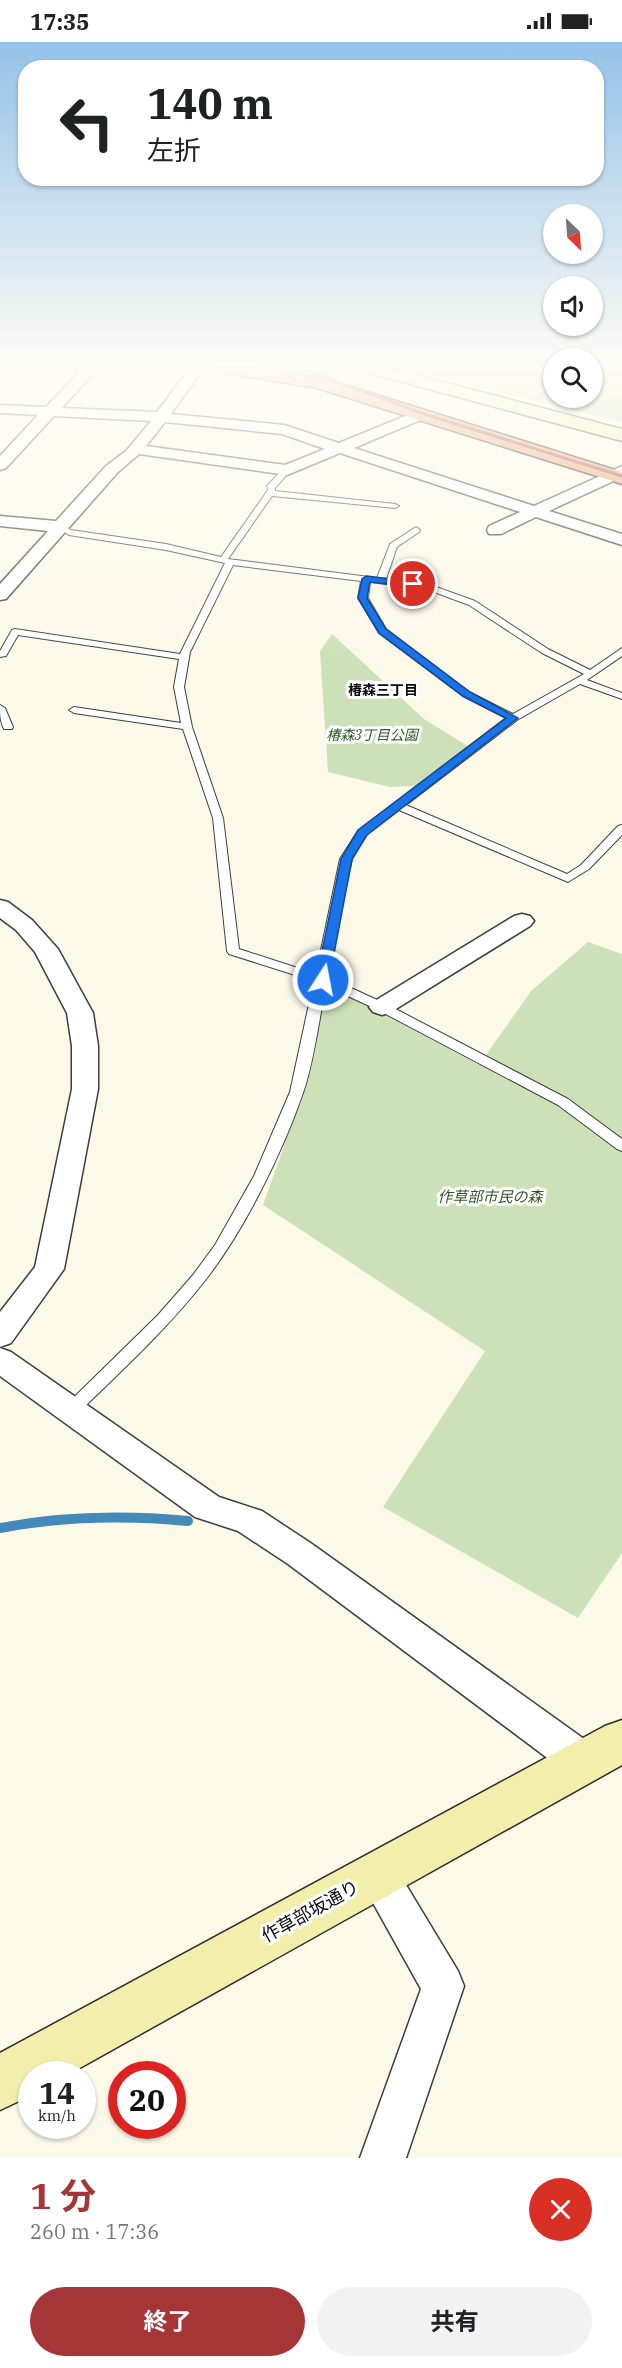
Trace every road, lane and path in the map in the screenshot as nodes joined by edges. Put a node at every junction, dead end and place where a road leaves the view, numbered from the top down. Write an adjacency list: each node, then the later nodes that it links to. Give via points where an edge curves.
1 (118, 467): 13 (street)
2 (263, 467): 7 (street)
3 (294, 467): 7 (street)
4 (401, 467): 11 (street)
5 (602, 467): 8 (highway)
6 (604, 467): 8 (highway)
7 (286, 470): 9 (lane, via 270,488)
8 (620, 472): 11 (street)
9 (270, 494): 10 (lane); 17 (lane, via 240,533)
10 (395, 506)
11 (536, 511): 15 (street); 16 (street)
12 (0, 521): 13 (street)
13 (61, 527): 17 (lane, via 69,532); 20 (street)
14 (416, 530): 19 (lane, via 393,546)
15 (495, 530)
16 (622, 540)
17 (227, 561): 18 (lane); 23 (lane)
18 (366, 579): 19 (lane); 29 (lane, via 363,598 382,631 466,694)
19 (381, 580): 24 (lane, via 428,587 472,603 545,651)
20 (0, 595)
21 (622, 651): 24 (lane)
22 (0, 654): 23 (lane, via 15,632)
23 (184, 657): 31 (lane, via 179,687)
24 (591, 674): 25 (lane)
25 (579, 681): 26 (lane); 29 (lane)
26 (622, 696)
27 (0, 708): 30 (lane)
28 (74, 710): 31 (lane)
29 (513, 718): 32 (lane)
30 (8, 727)
31 (187, 728): 36 (lane, via 218,818 233,951)
32 (397, 805): 33 (lane, via 568,879); 36 (lane, via 362,832 346,859)
33 (622, 828)
34 (0, 906): 39 (street, via 46,949 80,1013 85,1046 85,1089 49,1269)
35 (522, 921): 37 (street)
36 (323, 980): 37 (lane); 41 (lane, via 297,1092 244,1209 215,1255 163,1319)
37 (382, 1007): 38 (lane, via 563,1102)
38 (622, 1146)
39 (0, 1335)
40 (0, 1360): 41 (street)
41 (71, 1410): 42 (street, via 207,1507 250,1521)
42 (608, 1753): 43 (street, 作草部坂通り)
43 (377, 1874): 44 (street, 作草部坂通り); 45 (street, via 442,1986)
44 (0, 2083)
45 (383, 2158)

